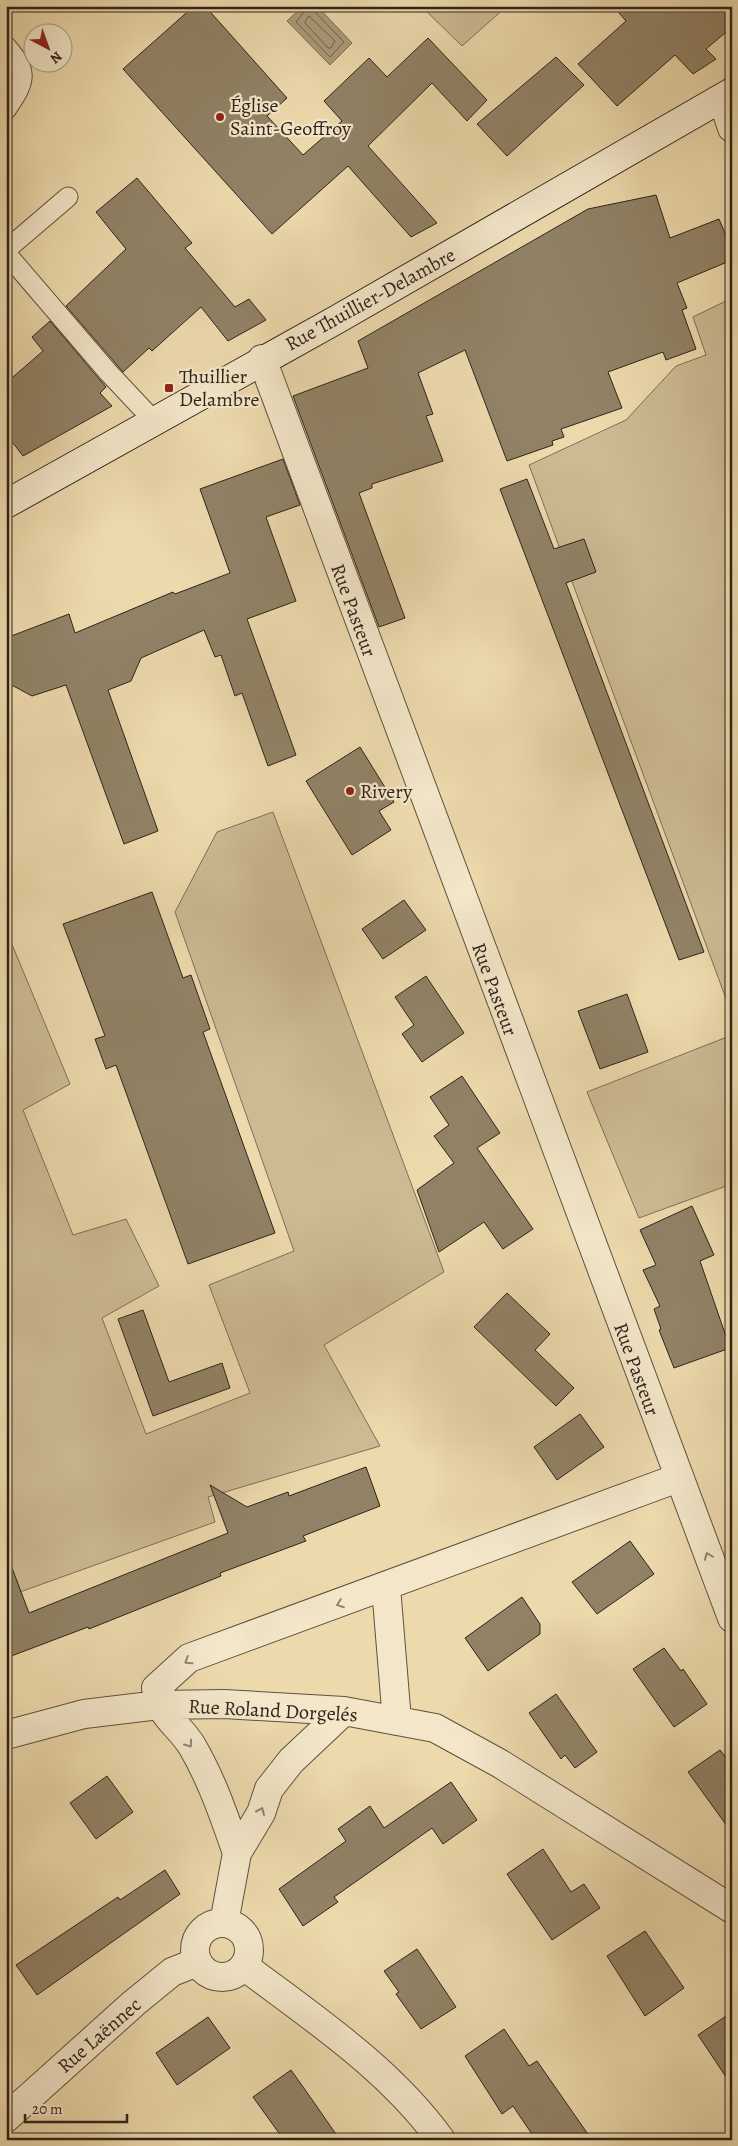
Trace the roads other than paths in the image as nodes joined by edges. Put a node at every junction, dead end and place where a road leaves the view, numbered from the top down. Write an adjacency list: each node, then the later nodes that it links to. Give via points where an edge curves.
1 (6, 46): 3 (lane, via 18,59 23,82)
2 (727, 95): 4 (street); 7 (street, Rue Thuillier-Delambre, via 336,320)
3 (6, 110)
4 (732, 128)
5 (68, 197): 6 (lane)
6 (6, 252): 8 (lane)
7 (262, 359): 8 (street, Rue Thuillier-Delambre); 10 (street, Rue Pasteur)
8 (154, 421): 9 (street, Rue Thuillier-Delambre)
9 (6, 504)
10 (678, 1478): 11 (street); 12 (street, Rue Pasteur, one-way to 10)
11 (386, 1587): 13 (street, one-way to 13, via 189,1658 156,1688); 15 (street)
12 (732, 1618)
13 (159, 1706): 14 (street, Rue Roland Dorgelés, via 224,1704); 16 (street, Rue Roland Dorgelés, via 84,1714); 17 (street, one-way to 17, via 191,1744 217,1795)
14 (344, 1711): 15 (street, Rue Roland Dorgelés); 17 (street, one-way to 14, via 280,1775)
15 (397, 1721): 18 (street, Rue Roland Dorgelés, via 435,1728 455,1738)
16 (6, 1735)
17 (237, 1853): 19 (street)
18 (732, 1909)
19 (224, 1923): 20 (street, via 206,1928 200,1935 196,1943); 21 (street, via 233,1926 246,1938 249,1948)
20 (197, 1962): 21 (street, via 215,1977 231,1976); 22 (street, Rue Laënnec, via 172,1972 134,2003)
21 (244, 1966): 23 (street, via 372,2065 420,2110)
22 (6, 2118)
23 (441, 2140)

